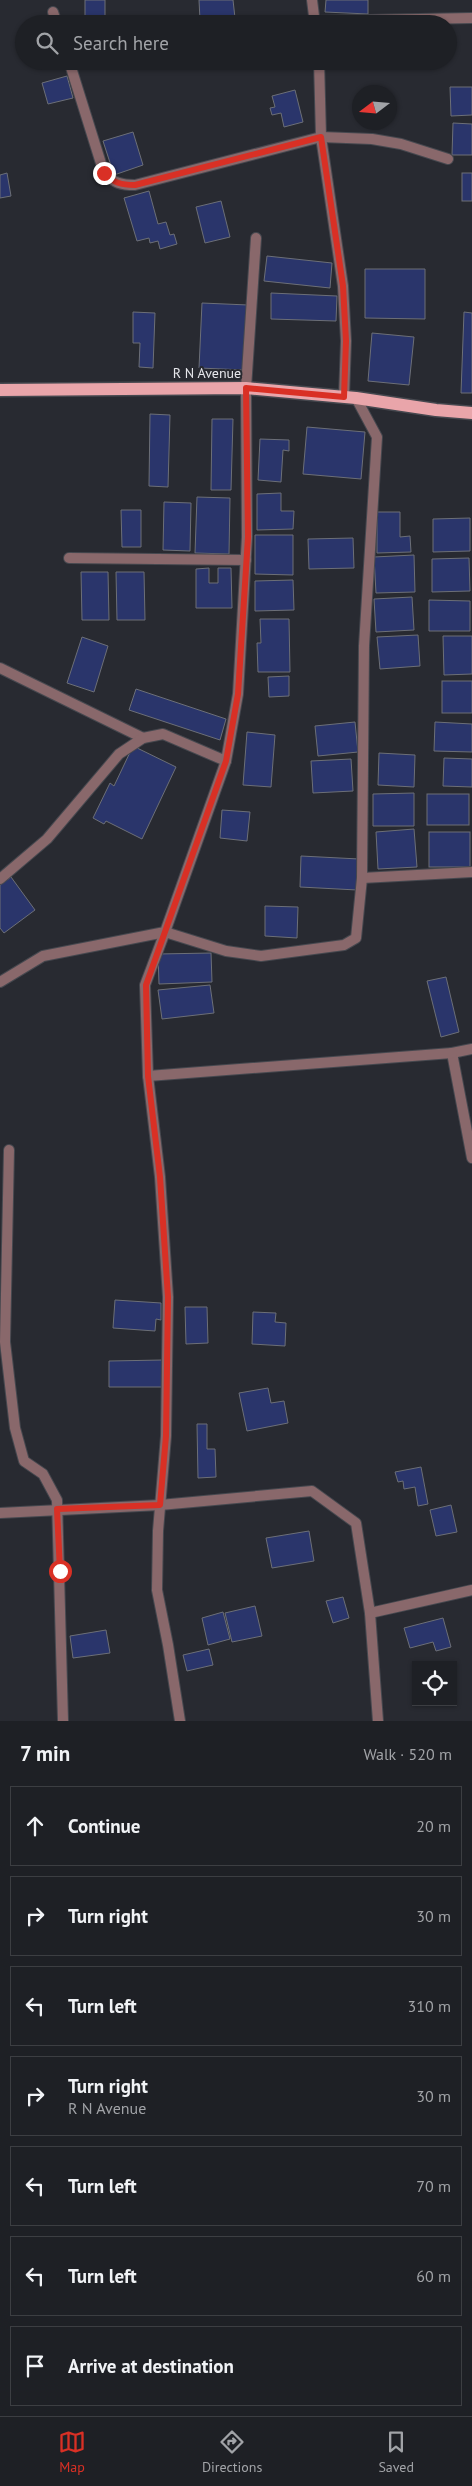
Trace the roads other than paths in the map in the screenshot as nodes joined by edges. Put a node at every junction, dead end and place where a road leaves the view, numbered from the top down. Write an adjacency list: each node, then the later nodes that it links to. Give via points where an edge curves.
1 (312, 0): 4 (street)
2 (53, 12): 3 (street)
3 (54, 15)
4 (314, 15)
5 (457, 18): 6 (street)
6 (472, 18)
7 (72, 70): 9 (street, via 104,173 122,185 135,185)
8 (319, 70): 9 (street)
9 (321, 137): 10 (street, via 401,144); 14 (street, via 343,286)
10 (448, 159)
11 (256, 238): 12 (street)
12 (246, 388): 13 (main road, R N Avenue); 14 (main road, R N Avenue); 17 (street)
13 (0, 390)
14 (350, 398): 15 (main road, R N Avenue); 22 (street, via 377,437 364,646)
15 (472, 413)
16 (69, 558): 17 (street)
17 (246, 560): 20 (street, via 238,694)
18 (0, 668): 19 (street)
19 (143, 738): 20 (street, via 163,734); 23 (street, via 119,754 47,839)
20 (226, 761): 24 (street)
21 (472, 872): 22 (street)
22 (362, 878): 24 (street, via 356,938 344,945 261,956 226,951)
23 (0, 879)
24 (165, 932): 25 (street, via 43,956); 28 (street, via 146,985)
25 (0, 982)
26 (472, 1049): 27 (street)
27 (452, 1053): 28 (street); 30 (street)
28 (148, 1076): 31 (street, via 160,1177 168,1297 166,1436)
29 (9, 1150): 32 (street, via 5,1342 14,1428 24,1461 42,1474 57,1500)
30 (472, 1158)
31 (160, 1505): 32 (street); 35 (street, via 312,1491 356,1523); 37 (street, via 157,1590)
32 (57, 1509): 33 (street); 36 (street)
33 (0, 1513)
34 (472, 1590): 35 (street)
35 (370, 1613): 38 (street)
36 (63, 1721)
37 (180, 1721)
38 (378, 1721)

